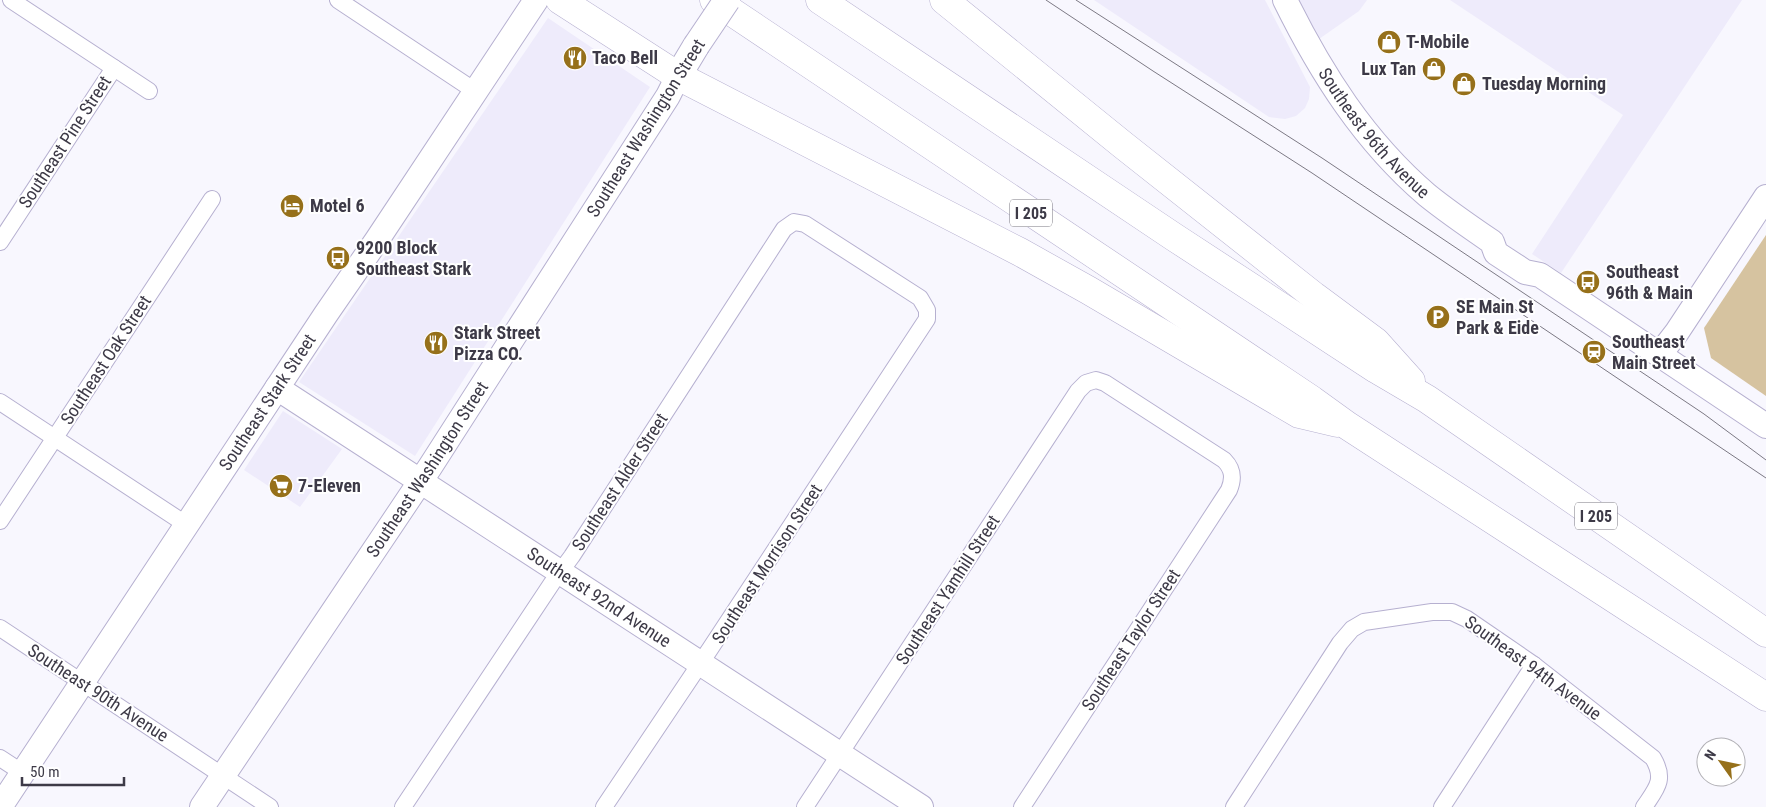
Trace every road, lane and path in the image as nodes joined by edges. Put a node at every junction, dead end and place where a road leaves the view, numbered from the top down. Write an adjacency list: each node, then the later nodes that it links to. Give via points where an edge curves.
1 (12, 0): 10 (street)
2 (338, 0): 13 (street)
3 (536, 0): 13 (main road, Southeast Stark Street)
4 (560, 0): 11 (highway)
5 (714, 0): 22 (highway, I 205)
6 (727, 0): 11 (main road, Southeast Washington Street, bridge)
7 (820, 0): 20 (highway, I 205, via 1174,237)
8 (944, 0): 20 (highway, via 1130,151 1376,342)
9 (1285, 0): 18 (main road, Southeast 96th Avenue, via 1317,62 1342,101 1398,168 1427,195 1492,242 1505,242 1527,255 1533,259 1540,275)
10 (114, 68): 12 (street); 16 (street, Southeast Pine Street)
11 (678, 76): 22 (highway, via 1020,252 1299,414); 26 (main road, Southeast Washington Street)
12 (148, 91)
13 (475, 91): 19 (main road, Southeast Stark Street)
14 (1766, 197): 18 (main road)
15 (212, 199): 24 (street, Southeast Oak Street)
16 (0, 242)
17 (927, 319): 29 (street, Southeast Alder Street, via 927,310 917,296 805,224 794,222 784,229 578,548); 32 (street, Southeast Morrison Street)
18 (1660, 354): 23 (main road, Southeast 96th Avenue)
19 (277, 388): 26 (main road, Southeast 92nd Avenue); 28 (main road, Southeast Stark Street)
20 (1427, 399): 31 (highway, I 205)
21 (0, 402): 24 (street)
22 (1348, 426): 35 (highway, I 205)
23 (1766, 426)
24 (55, 438): 27 (street, Southeast Oak Street); 28 (street)
25 (1231, 470): 36 (street, Southeast Yamhill Street, via 1224,460 1105,383 1096,380 1086,383); 47 (street, Southeast Taylor Street, via 1233,480 1229,490)
26 (421, 482): 29 (main road, Southeast 92nd Avenue); 39 (main road, Southeast Washington Street)
27 (0, 521)
28 (187, 525): 34 (main road, Southeast Stark Street)
29 (559, 572): 32 (main road, Southeast 92nd Avenue); 43 (street, Southeast Alder Street)
30 (0, 628): 34 (street, Southeast 90th Avenue)
31 (1766, 633)
32 (700, 663): 36 (main road, Southeast 92nd Avenue); 44 (street, Southeast Morrison Street)
33 (1534, 665): 48 (street, Southeast 94th Avenue, via 1452,612 1364,622 1352,629 1340,643); 49 (street); 50 (street, Southeast 94th Avenue, via 1653,758 1658,766 1659,784)
34 (83, 683): 38 (main road, Southeast Stark Street); 39 (street, Southeast 90th Avenue)
35 (1766, 697)
36 (840, 754): 45 (street, Southeast Yamhill Street); 46 (main road, Southeast 92nd Avenue)
37 (0, 758): 38 (street)
38 (23, 773): 40 (main road, Southeast Stark Street)
39 (222, 776): 41 (main road, Southeast Washington Street); 42 (street, Southeast 90th Avenue)
40 (0, 807)
41 (202, 807)
42 (270, 807)
43 (403, 807)
44 (604, 807)
45 (805, 807)
46 (921, 807)
47 (1022, 807)
48 (1234, 807)
49 (1442, 807)
50 (1644, 807)

